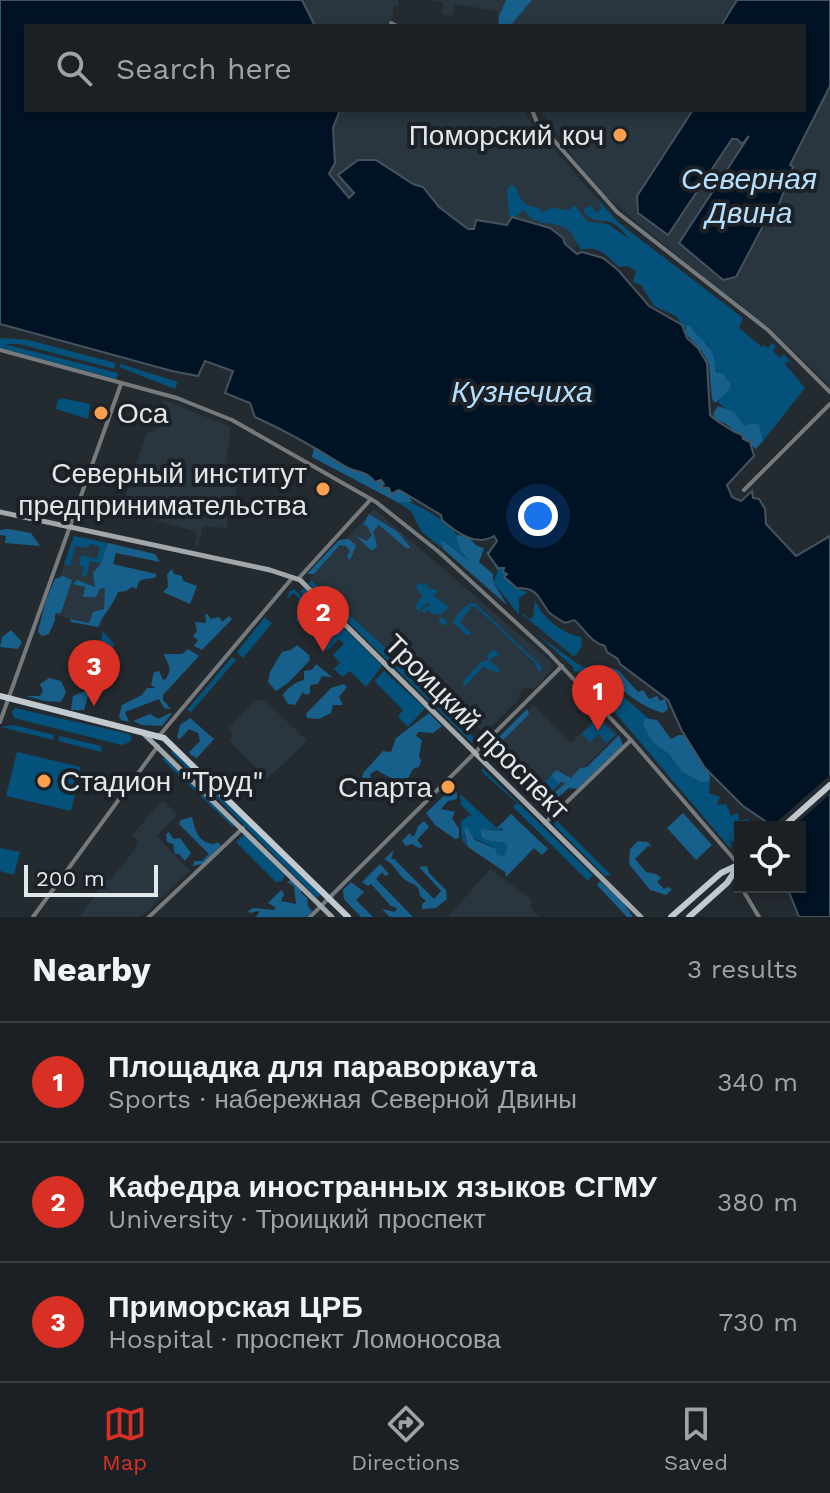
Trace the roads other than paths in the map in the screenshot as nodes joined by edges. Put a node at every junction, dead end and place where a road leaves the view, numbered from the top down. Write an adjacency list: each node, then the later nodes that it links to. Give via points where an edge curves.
1 (533, 112): 4 (street, via 617,212 768,330)
2 (0, 350): 3 (street)
3 (121, 384): 7 (street, via 232,420); 9 (street)
4 (830, 392)
5 (830, 404): 6 (street)
6 (744, 490)
7 (371, 499): 10 (street); 11 (street, via 439,552)
8 (0, 512): 9 (main road, Троицкий проспект)
9 (70, 527): 10 (main road, Троицкий проспект); 13 (street)
10 (295, 578): 16 (street); 19 (main road, Троицкий проспект)
11 (562, 666): 17 (street); 19 (street)
12 (0, 696): 13 (main road)
13 (9, 698): 14 (street); 15 (main road)
14 (0, 722)
15 (140, 732): 16 (main road); 18 (main road)
16 (159, 736): 28 (main road)
17 (631, 740): 22 (street); 24 (street)
18 (158, 746): 23 (main road); 30 (street)
19 (474, 753): 22 (main road, Троицкий проспект); 28 (street)
20 (830, 785): 21 (main road)
21 (790, 821)
22 (545, 823): 35 (main road, Троицкий проспект)
23 (243, 828): 29 (main road); 31 (street)
24 (734, 859)
25 (734, 867): 36 (main road)
26 (734, 875): 37 (main road)
27 (744, 893): 38 (street)
28 (329, 898): 29 (street); 34 (main road)
29 (321, 906): 32 (street); 33 (main road)
30 (33, 917)
31 (149, 917)
32 (310, 917)
33 (332, 917)
34 (348, 917)
35 (641, 917)
36 (671, 917)
37 (689, 917)
38 (759, 917)

